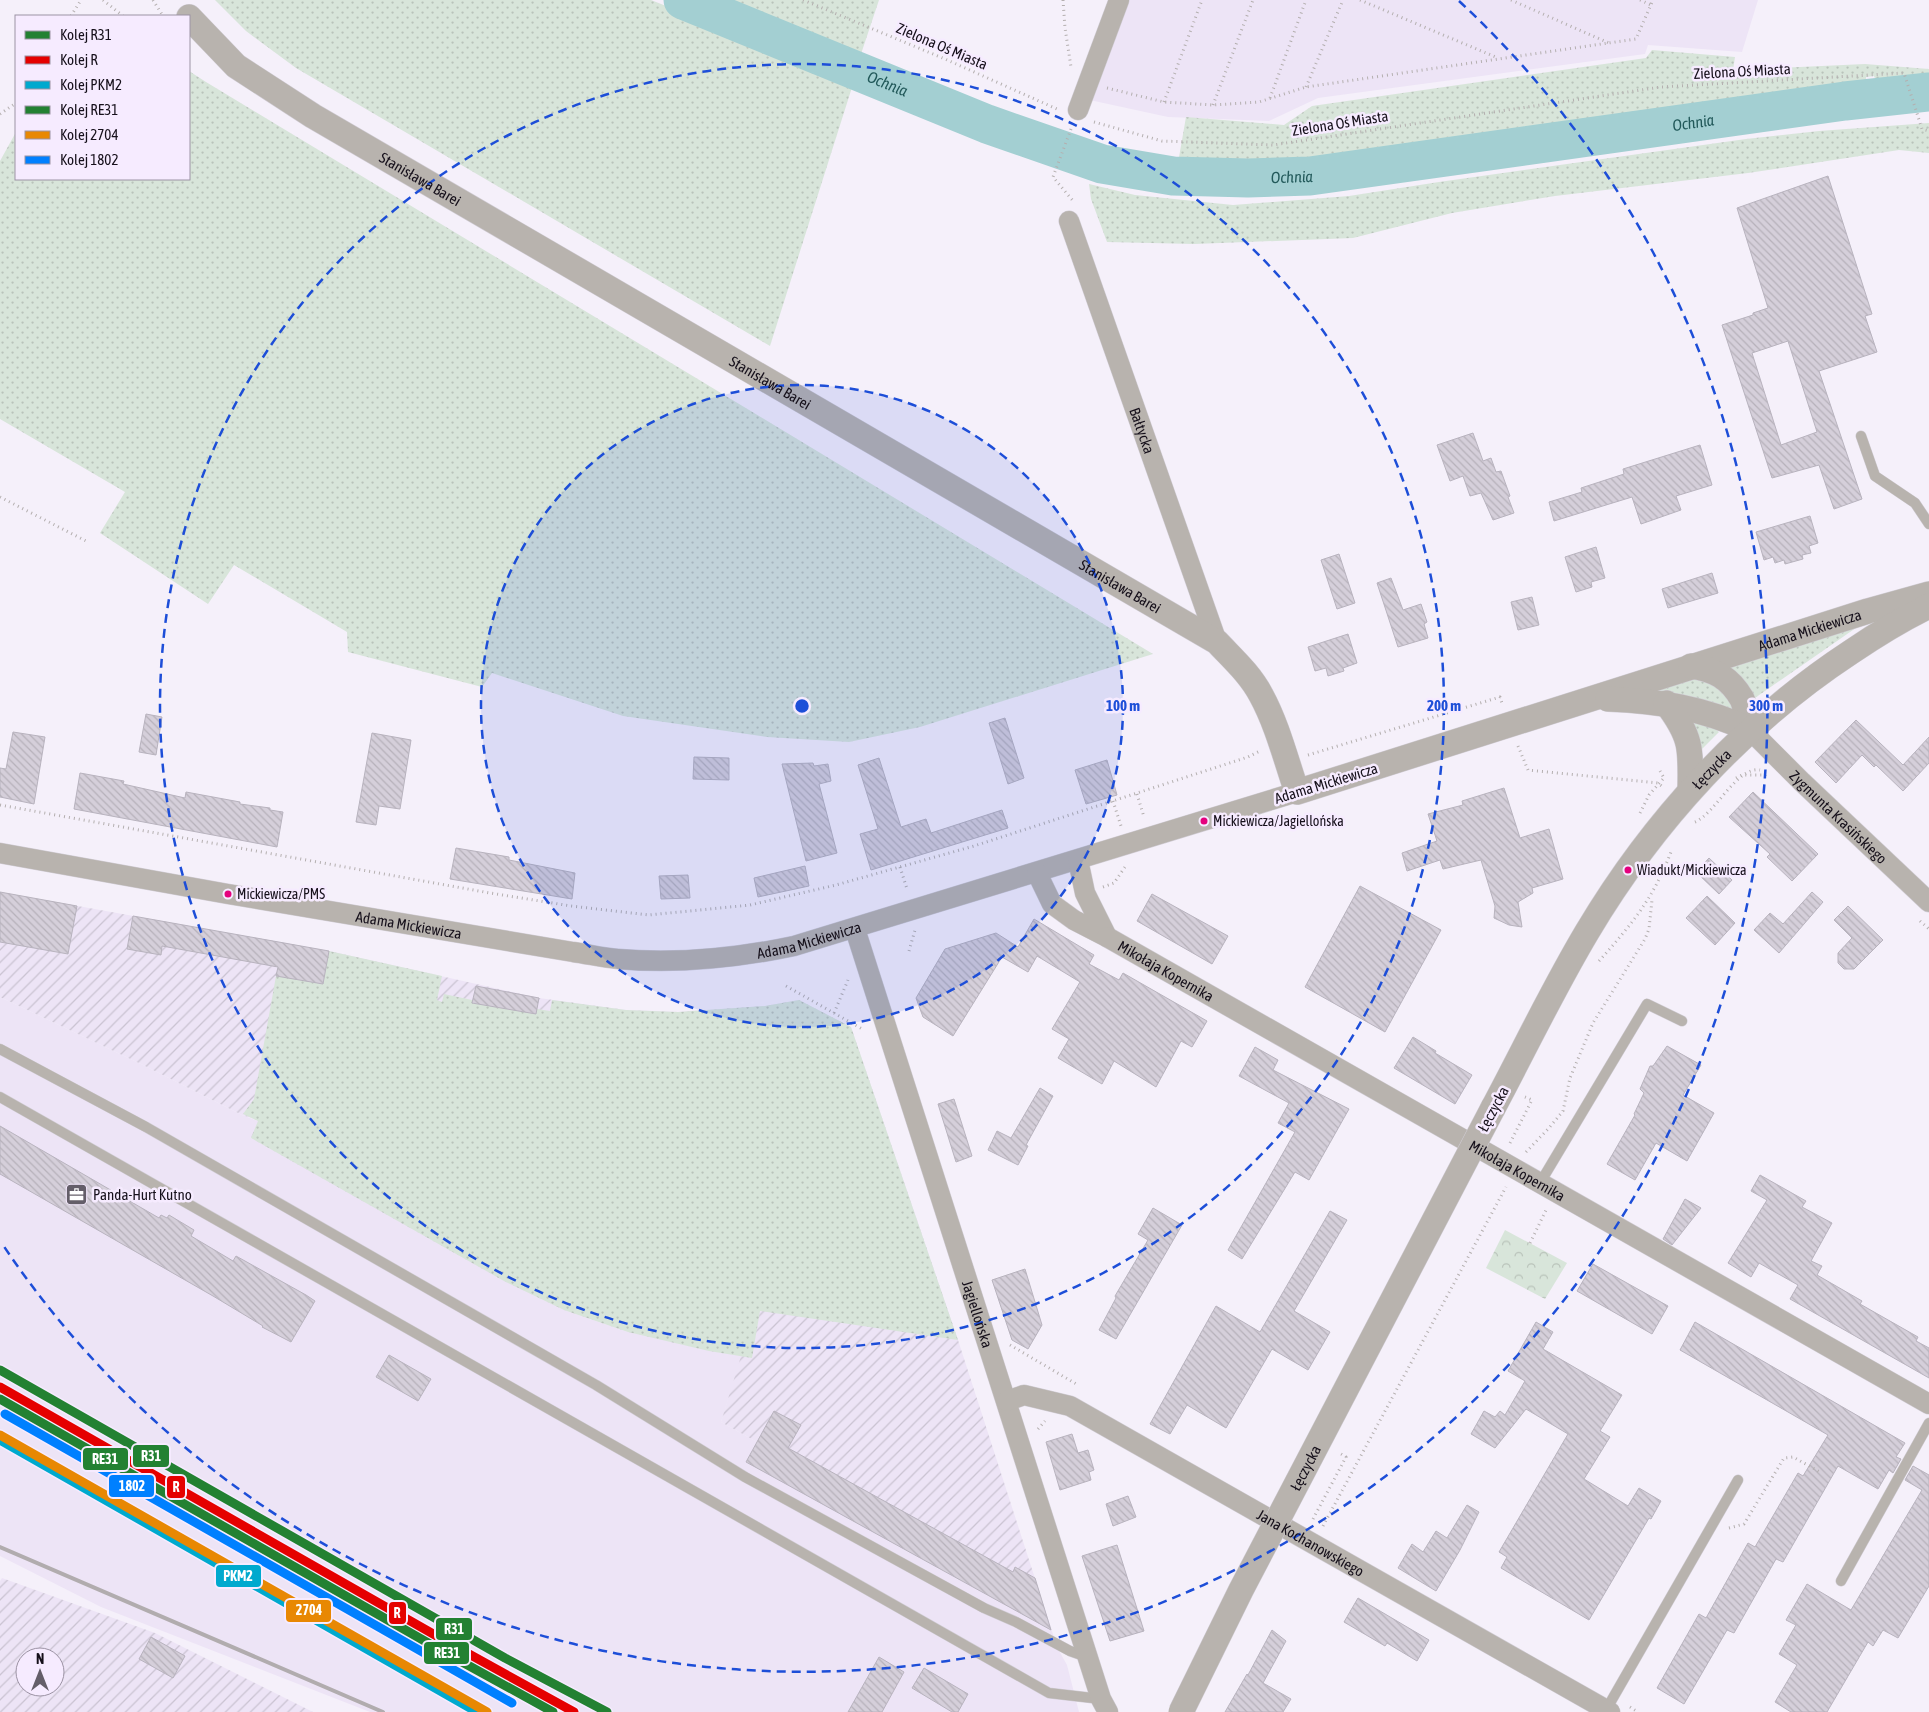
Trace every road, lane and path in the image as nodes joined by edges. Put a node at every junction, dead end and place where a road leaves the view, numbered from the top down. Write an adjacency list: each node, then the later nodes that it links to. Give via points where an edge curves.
1 (81, 0): 17 (path)
2 (103, 0): 18 (path)
3 (153, 0): 19 (path)
4 (178, 0): 20 (street, Stanisława Barei)
5 (803, 0): 31 (path, Zielona Oś Miasta)
6 (1063, 0): 24 (path)
7 (1119, 0): 33 (street)
8 (1202, 0): 28 (path)
9 (1253, 0): 30 (path)
10 (1306, 0): 27 (path)
11 (1343, 0): 26 (path)
12 (1360, 0): 23 (path)
13 (1511, 0): 22 (path)
14 (1640, 0): 16 (path)
15 (1653, 0): 16 (path)
16 (1651, 5): 22 (path, via 1636,39)
17 (72, 15)
18 (122, 15)
19 (162, 15)
20 (187, 15)
21 (190, 19): 43 (street, Stanisława Barei, via 236,66 313,116)
22 (1609, 43): 23 (path)
23 (1500, 59): 26 (path)
24 (1072, 74)
25 (1109, 79): 28 (path, via 1105,88)
26 (1306, 87): 27 (path)
27 (1269, 98): 30 (path, via 1260,102)
28 (1164, 102): 30 (path)
29 (15, 104): 32 (path)
30 (1213, 105)
31 (1058, 109)
32 (0, 114)
33 (1086, 116): 34 (path, Zielona Oś Miasta, via 1162,140 1273,145 1661,87 1904,73 1922,129)
34 (1929, 130)
35 (1065, 146): 36 (path, via 1053,177)
36 (1073, 212): 43 (street, Bałtycka)
37 (1862, 436): 39 (lane, via 1875,476 1915,503)
38 (0, 497): 40 (path)
39 (1929, 524)
40 (88, 542)
41 (1929, 594): 44 (street, Adama Mickiewicza)
42 (1929, 606): 48 (street, Łęczycka, via 1877,634 1819,673)
43 (1217, 642): 49 (street, Stanisława Barei, via 1261,694)
44 (1691, 666): 45 (street, Adama Mickiewicza); 48 (street, via 1717,672 1729,684 1742,700)
45 (1593, 699): 46 (street, Adama Mickiewicza); 47 (street, Adama Mickiewicza)
46 (1666, 703): 48 (street, Adama Mickiewicza, via 1699,710); 56 (street, via 1682,723 1689,742 1691,758)
47 (1510, 726): 49 (path, via 1500,697 1308,755 1298,747 1295,737); 54 (street, Adama Mickiewicza); 56 (path, via 1528,770 1658,783)
48 (1750, 730): 50 (street, Zygmunta Krasińskiego); 56 (street, Łęczycka)
49 (1279, 741): 54 (street, Stanisława Barei); 55 (path, via 1248,757)
50 (1782, 762): 51 (path, via 1774,769 1754,769); 68 (street, Zygmunta Krasińskiego)
51 (1742, 775): 52 (path, via 1764,775); 53 (path); 61 (path, via 1698,821)
52 (1770, 781)
53 (1726, 784)
54 (1297, 792): 63 (street, Adama Mickiewicza)
55 (1137, 794): 58 (path); 64 (path)
56 (1685, 797): 61 (street, Łęczycka)
57 (0, 805): 64 (path, via 490,893 649,915 750,905)
58 (1145, 821)
59 (1130, 826): 60 (path)
60 (1122, 828)
61 (1667, 836): 73 (path, via 1663,873 1651,896 1630,927); 103 (street, Łęczycka, bridge, via 1628,870 1586,933 1241,1590)
62 (0, 853): 70 (street, Adama Mickiewicza, via 618,959 696,959 766,952)
63 (1078, 860): 65 (street, Adama Mickiewicza); 71 (street, Mikołaja Kopernika, via 1085,893)
64 (900, 867): 66 (path)
65 (1037, 872): 70 (street, Adama Mickiewicza); 71 (street, Mikołaja Kopernika, via 1052,904)
66 (907, 889)
67 (1652, 900): 85 (path, via 1645,939 1593,1023 1570,1078 1563,1110)
68 (1929, 902)
69 (917, 922): 72 (path)
70 (855, 929): 90 (street, Jagiellońska)
71 (1107, 937): 87 (street, Mikołaja Kopernika)
72 (909, 951)
73 (1593, 967)
74 (848, 980): 76 (path)
75 (786, 986): 76 (path)
76 (834, 1013): 78 (path, via 864,1029)
77 (1682, 1021): 87 (lane, via 1648,1004)
78 (867, 1038)
79 (0, 1049): 100 (lane, via 146,1127 596,1385 745,1477 984,1608)
80 (1528, 1088): 81 (path)
81 (1524, 1096): 83 (path); 84 (path, via 1532,1100)
82 (0, 1097): 101 (lane, via 1049,1693)
83 (1520, 1104)
84 (1510, 1143)
85 (1525, 1152)
86 (1509, 1182): 97 (path)
87 (1540, 1183): 91 (street, Mikołaja Kopernika)
88 (1548, 1205): 89 (path)
89 (1530, 1243)
90 (1007, 1401): 100 (street, Jagiellońska); 102 (street, Jana Kochanowskiego, via 1024,1395 1070,1406)
91 (1929, 1404)
92 (1929, 1422): 99 (lane)
93 (1336, 1452): 96 (path, via 1346,1457)
94 (1820, 1472): 98 (path, via 1793,1456 1784,1458 1744,1524)
95 (1738, 1480): 102 (lane)
96 (1313, 1519)
97 (1323, 1526)
98 (1721, 1529)
99 (1841, 1581)
100 (1088, 1657): 101 (street, Jagiellońska)
101 (1105, 1705)
102 (1608, 1711)
103 (1181, 1712)

